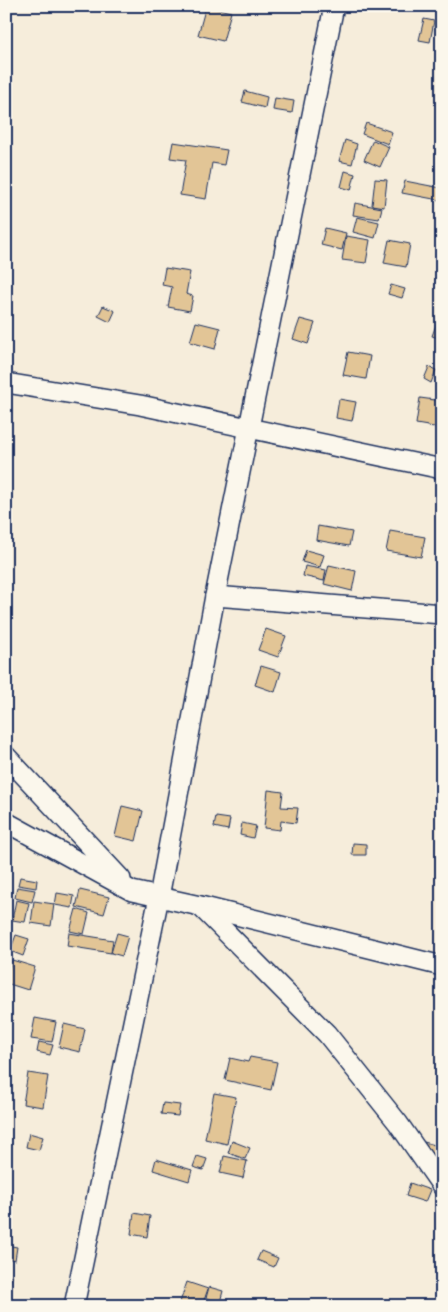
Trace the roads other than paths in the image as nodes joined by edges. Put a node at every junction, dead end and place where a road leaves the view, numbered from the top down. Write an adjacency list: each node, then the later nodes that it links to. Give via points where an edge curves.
1 (334, 6): 3 (street)
2 (6, 383): 3 (street, via 140,405)
3 (250, 428): 4 (street); 5 (street)
4 (442, 469)
5 (215, 596): 6 (street); 10 (street)
6 (442, 614)
7 (6, 756): 9 (street)
8 (6, 822): 9 (street)
9 (132, 891): 10 (street)
10 (159, 897): 11 (street); 14 (street)
11 (200, 906): 12 (street); 13 (street, via 327,1034 398,1123)
12 (442, 966)
13 (442, 1186)
14 (74, 1306)

